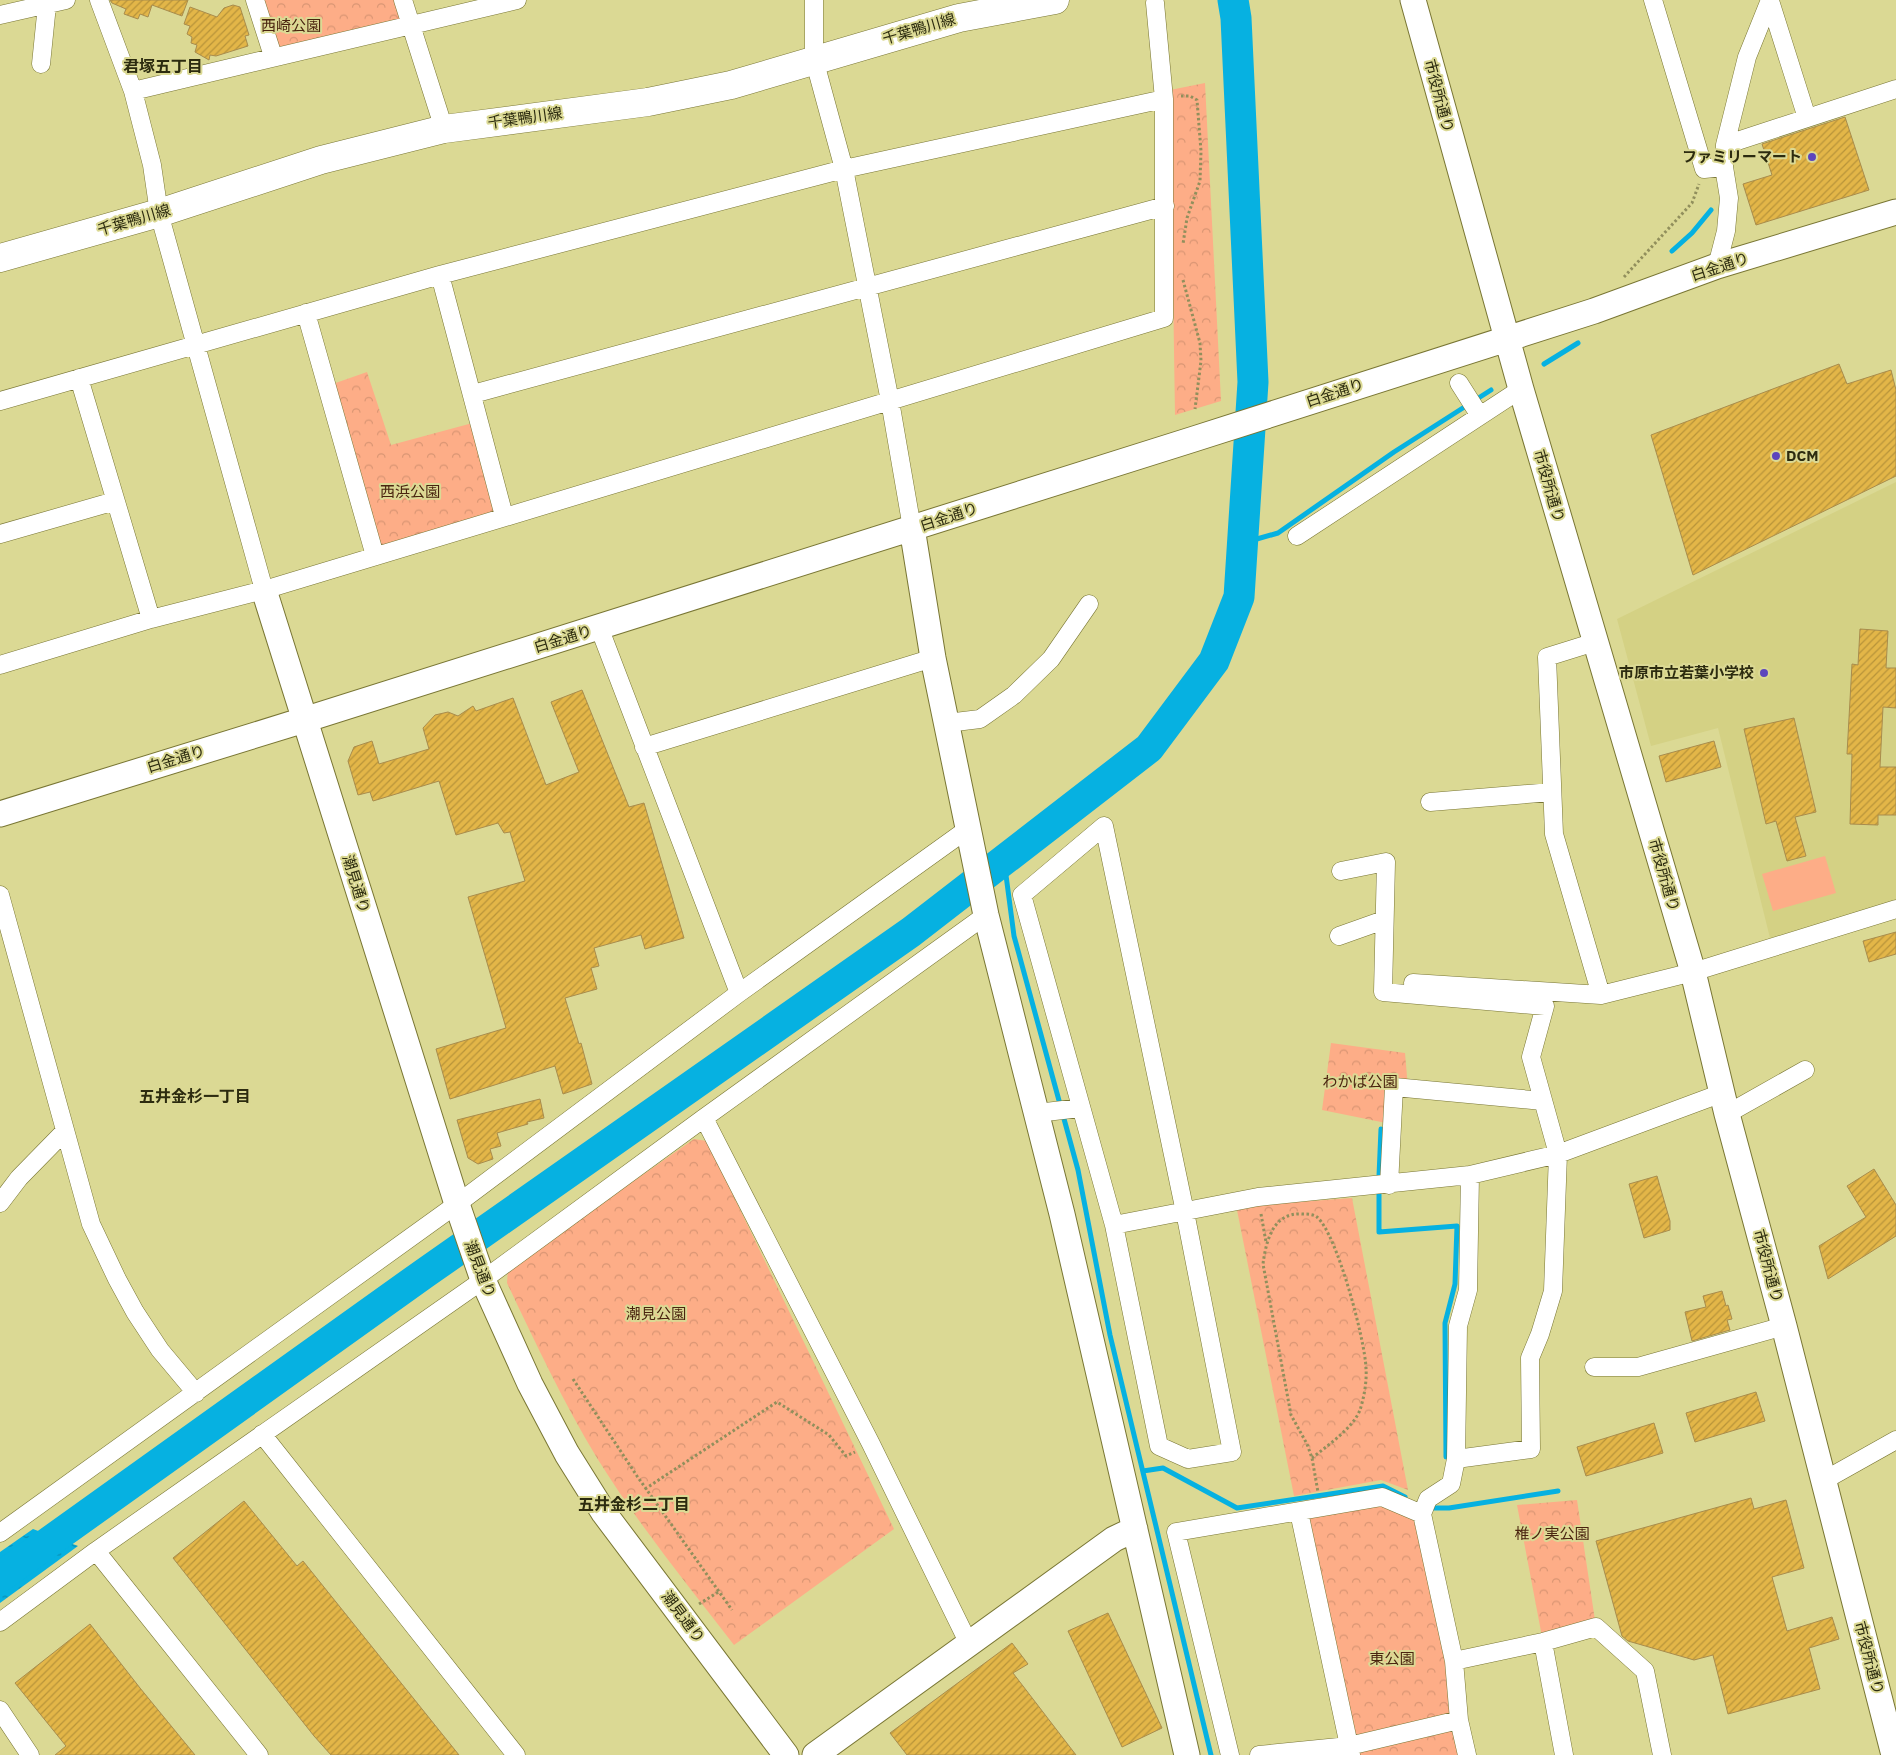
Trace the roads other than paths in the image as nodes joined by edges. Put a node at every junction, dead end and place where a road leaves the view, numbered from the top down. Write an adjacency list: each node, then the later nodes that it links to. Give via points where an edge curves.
1 (66, 0): 12 (street)
2 (99, 0): 19 (street)
3 (255, 0): 15 (street)
4 (403, 0): 14 (street)
5 (517, 0): 14 (street)
6 (814, 0): 16 (street)
7 (1055, 0): 16 (main road, 千葉鴨川線, via 959,18)
8 (1413, 0): 34 (street, 市役所通り)
9 (1653, 0): 24 (street, via 1704,169)
10 (1770, 0): 21 (street); 23 (street, via 1747,57)
11 (1156, 3): 20 (street)
12 (47, 5): 13 (street); 17 (street)
13 (0, 15)
14 (411, 26): 15 (street); 22 (street)
15 (273, 56): 19 (street)
16 (814, 60): 22 (main road, 千葉鴨川線, via 731,85 648,102); 25 (street)
17 (41, 64)
18 (1896, 89): 21 (street)
19 (133, 91): 28 (street, via 152,165)
20 (1164, 99): 25 (street); 26 (street)
21 (1807, 118): 23 (street)
22 (444, 129): 28 (main road, 千葉鴨川線, via 321,160)
23 (1725, 145): 24 (street)
24 (1724, 167): 30 (street, via 1729,198)
25 (844, 169): 31 (street); 32 (street)
26 (1165, 206): 32 (street); 41 (street, via 1164,318)
27 (1896, 212): 30 (street, 白金通り)
28 (159, 214): 29 (main road, 千葉鴨川線); 35 (street)
29 (0, 258)
30 (1718, 266): 34 (street, 白金通り)
31 (440, 276): 33 (street); 39 (street)
32 (868, 286): 39 (street); 41 (street)
33 (306, 313): 35 (street); 48 (street)
34 (1506, 338): 38 (street, 市役所通り); 45 (street, 白金通り)
35 (197, 345): 36 (street); 49 (street)
36 (79, 378): 40 (street); 43 (street)
37 (1459, 383): 42 (street)
38 (1521, 389): 42 (street); 53 (street, 市役所通り)
39 (473, 394): 44 (street)
40 (0, 401)
41 (890, 401): 44 (street); 45 (street)
42 (1480, 416): 47 (street)
43 (114, 500): 46 (street); 51 (street)
44 (504, 516): 48 (street)
45 (912, 528): 52 (street, 白金通り); 54 (street)
46 (0, 534)
47 (1297, 536)
48 (375, 556): 49 (street)
49 (264, 590): 51 (street); 56 (street, 潮見通り)
50 (1090, 604): 57 (street, via 1050,658 1014,695 980,719)
51 (151, 619): 55 (street)
52 (599, 627): 56 (street, 白金通り); 58 (street)
53 (1595, 642): 59 (street, via 1547,657); 69 (street, 市役所通り)
54 (933, 658): 57 (street); 58 (street)
55 (0, 665)
56 (304, 720): 61 (street, 白金通り); 84 (street, 潮見通り)
57 (947, 723): 62 (street)
58 (644, 747): 71 (street)
59 (1552, 792): 60 (street); 72 (street, via 1554,834)
60 (1430, 802)
61 (0, 814)
62 (969, 828): 66 (street); 71 (street)
63 (1341, 871): 67 (street, via 1386,862)
64 (0, 895): 79 (street)
65 (1896, 909): 69 (street)
66 (986, 915): 77 (street); 78 (street)
67 (1384, 920): 68 (street); 70 (street)
68 (1339, 936)
69 (1693, 972): 72 (street); 75 (street, 市役所通り)
70 (1383, 981): 72 (street); 74 (street, via 1383,992 1545,1006 1531,1057)
71 (739, 993): 84 (street)
72 (1602, 995)
73 (1805, 1070): 75 (street)
74 (1543, 1101): 80 (street); 82 (street, via 1394,1087)
75 (1725, 1104): 80 (street); 88 (street, 市役所通り)
76 (1080, 1108): 77 (street); 85 (street, via 1022,895 1104,826); 86 (street)
77 (1036, 1113): 97 (street)
78 (704, 1118): 87 (street); 102 (street, via 871,1444)
79 (64, 1131): 83 (street); 90 (street, via 91,1224 117,1279 160,1350)
80 (1558, 1154): 81 (street); 93 (street, via 1553,1291 1530,1358 1531,1449)
81 (1470, 1176): 82 (street); 93 (street, via 1468,1290 1458,1326)
82 (1389, 1185): 85 (street, via 1258,1198)
83 (0, 1203)
84 (457, 1204): 87 (street, 潮見通り); 90 (street)
85 (1185, 1212): 86 (street); 86 (street, via 1232,1452 1188,1459 1159,1446)
86 (1114, 1225)
87 (483, 1280): 91 (street); 110 (street, 潮見通り, via 530,1384 567,1454 604,1513)
88 (1784, 1326): 89 (street, via 1638,1367); 94 (street, 市役所通り)
89 (1594, 1367)
90 (196, 1392): 98 (street)
91 (262, 1434): 99 (street); 109 (street)
92 (1896, 1440): 94 (street)
93 (1456, 1458): 96 (street, via 1451,1484 1428,1498)
94 (1823, 1481): 118 (street, 市役所通り)
95 (1299, 1512): 96 (street, via 1382,1496); 106 (street); 113 (street, via 1176,1532)
96 (1422, 1514): 103 (street)
97 (1135, 1529): 102 (street, via 1114,1539); 112 (street)
98 (0, 1533)
99 (96, 1551): 100 (street); 108 (street)
100 (0, 1622)
101 (1542, 1642): 103 (street); 116 (street); 117 (street, via 1596,1627 1645,1671)
102 (968, 1644): 111 (street)
103 (1454, 1661): 105 (street)
104 (0, 1710): 107 (street)
105 (1459, 1720): 106 (street); 115 (street)
106 (1350, 1750): 114 (street)
107 (30, 1755)
108 (259, 1755)
109 (516, 1755)
110 (786, 1755)
111 (815, 1755)
112 (1187, 1755)
113 (1230, 1755)
114 (1258, 1755)
115 (1467, 1755)
116 (1564, 1755)
117 (1662, 1755)
118 (1894, 1755)

